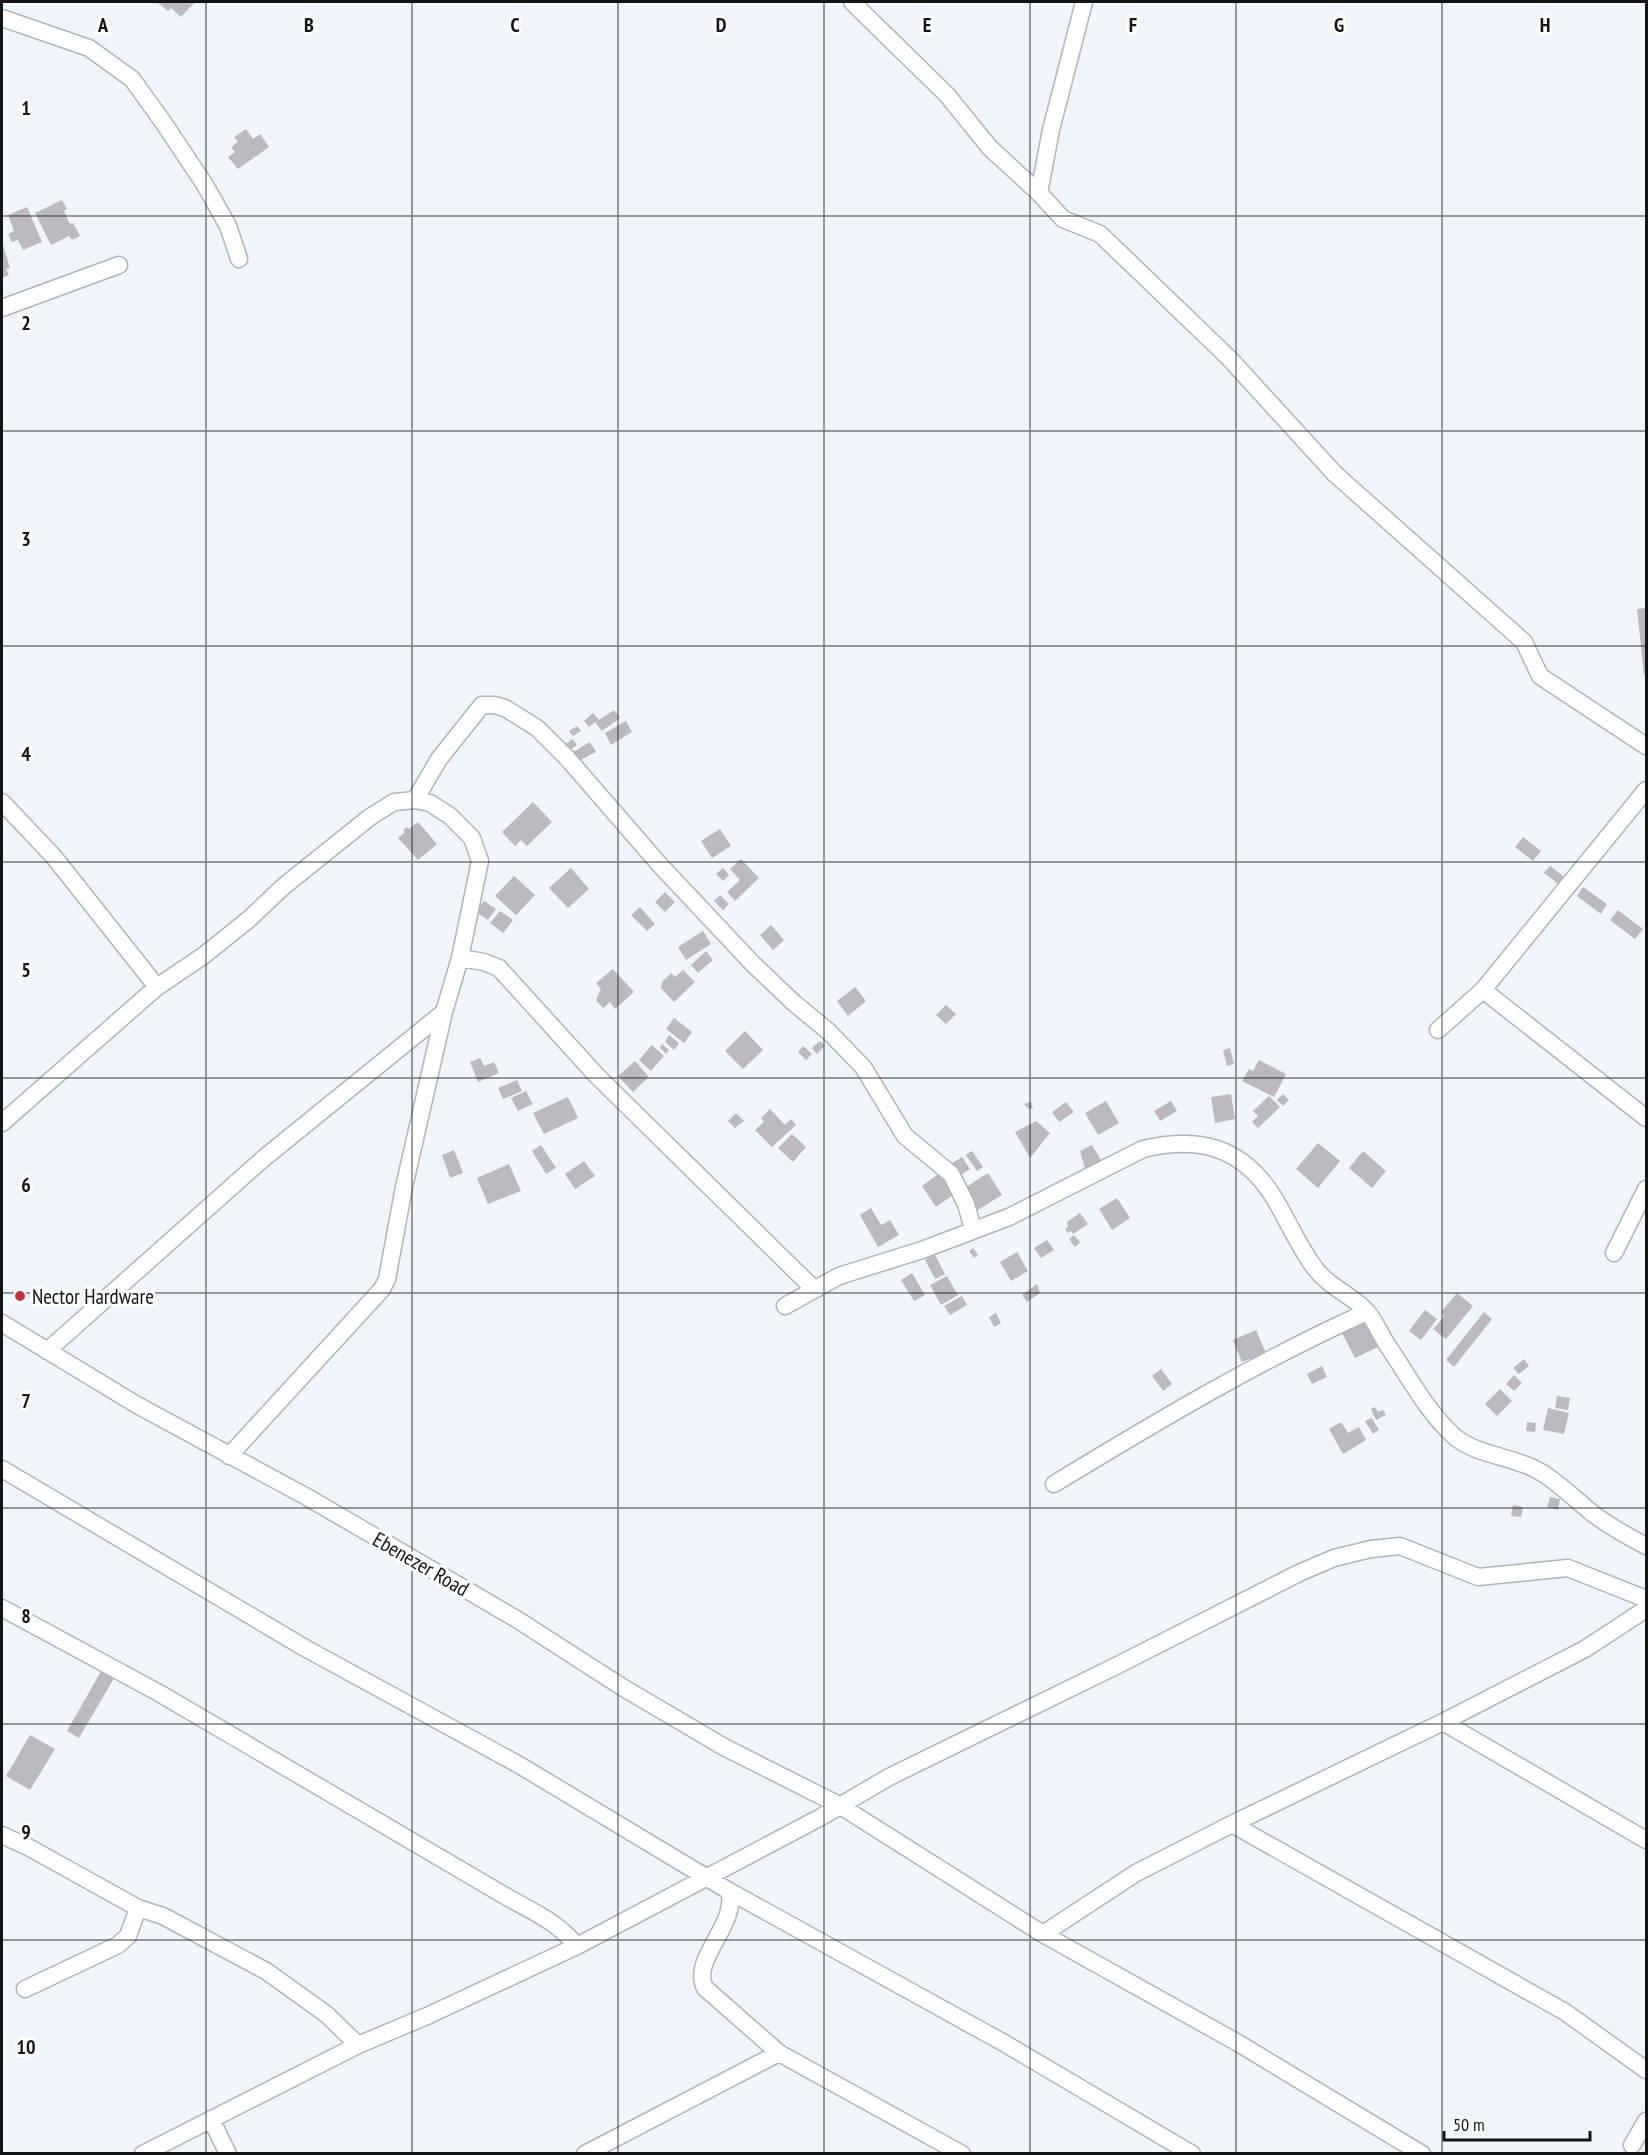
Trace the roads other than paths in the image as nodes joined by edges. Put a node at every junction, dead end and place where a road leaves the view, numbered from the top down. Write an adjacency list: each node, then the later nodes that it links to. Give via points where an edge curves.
1 (852, 2): 4 (street, via 947,95 990,148)
2 (1084, 2): 4 (street)
3 (2, 18): 5 (street, via 89,48 132,79 205,185 228,226)
4 (1039, 193): 8 (street, via 1063,219 1100,234 1229,358 1335,474 1524,642 1540,676)
5 (239, 259)
6 (119, 265): 7 (street)
7 (2, 308)
8 (1647, 746)
9 (1647, 790): 14 (street)
10 (415, 800): 12 (street, via 430,803 450,816 472,838 479,855); 13 (street, via 394,802 370,817 230,934); 20 (street, via 439,759 482,705 505,708 537,728 753,964 863,1067 905,1136 951,1174)
11 (2, 802): 13 (street, via 54,857)
12 (460, 958): 15 (street); 22 (street, via 499,968 597,1076)
13 (157, 987): 18 (street)
14 (1483, 990): 16 (street); 17 (street)
15 (444, 1012): 26 (street, via 264,1158); 27 (street, via 387,1279)
16 (1438, 1030)
17 (1647, 1118)
18 (2, 1123)
19 (1647, 1189): 21 (street)
20 (973, 1229): 22 (street, via 922,1250 838,1276); 24 (street, via 1009,1217 1143,1149 1188,1143 1216,1147 1230,1153 1259,1178 1327,1283)
21 (1614, 1253)
22 (814, 1289): 23 (street)
23 (785, 1306)
24 (1367, 1312): 29 (street, via 1245,1372); 30 (street, via 1427,1405 1456,1438 1538,1470 1611,1527)
25 (2, 1323): 26 (street, Ebenezer Road)
26 (47, 1351): 27 (street, Ebenezer Road)
27 (229, 1456): 35 (street, Ebenezer Road, via 519,1620 724,1747)
28 (2, 1469): 39 (street, via 305,1648 521,1766)
29 (1054, 1484)
30 (1647, 1546)
31 (1647, 1599): 35 (street, via 1568,1568 1478,1577 1400,1546 1334,1558 1299,1572)
32 (2, 1608): 43 (street, via 159,1693 552,1922)
33 (1647, 1609): 34 (street, via 1585,1649)
34 (1443, 1722): 36 (street); 38 (street)
35 (839, 1805): 39 (street); 42 (street, Ebenezer Road)
36 (1232, 1824): 42 (street, via 1136,1874); 47 (street, via 1556,2006)
37 (2, 1836): 41 (street)
38 (1647, 1840)
39 (707, 1877): 40 (street); 43 (street)
40 (729, 1892): 46 (street, via 729,1910 704,1965 703,1983); 55 (street, via 1004,2043)
41 (138, 1908): 44 (street, via 128,1936 118,1945); 45 (street, via 163,1916 266,1971 326,2014)
42 (1043, 1934): 56 (street, Ebenezer Road, via 1238,2043)
43 (577, 1946): 45 (street)
44 (25, 1989)
45 (357, 2045): 48 (street)
46 (779, 2053): 51 (street); 54 (street)
47 (1647, 2070)
48 (210, 2119): 52 (street); 53 (street)
49 (1647, 2121): 50 (street)
50 (1635, 2150)
51 (586, 2153)
52 (143, 2154)
53 (228, 2154)
54 (962, 2154)
55 (1192, 2154)
56 (1422, 2154)

